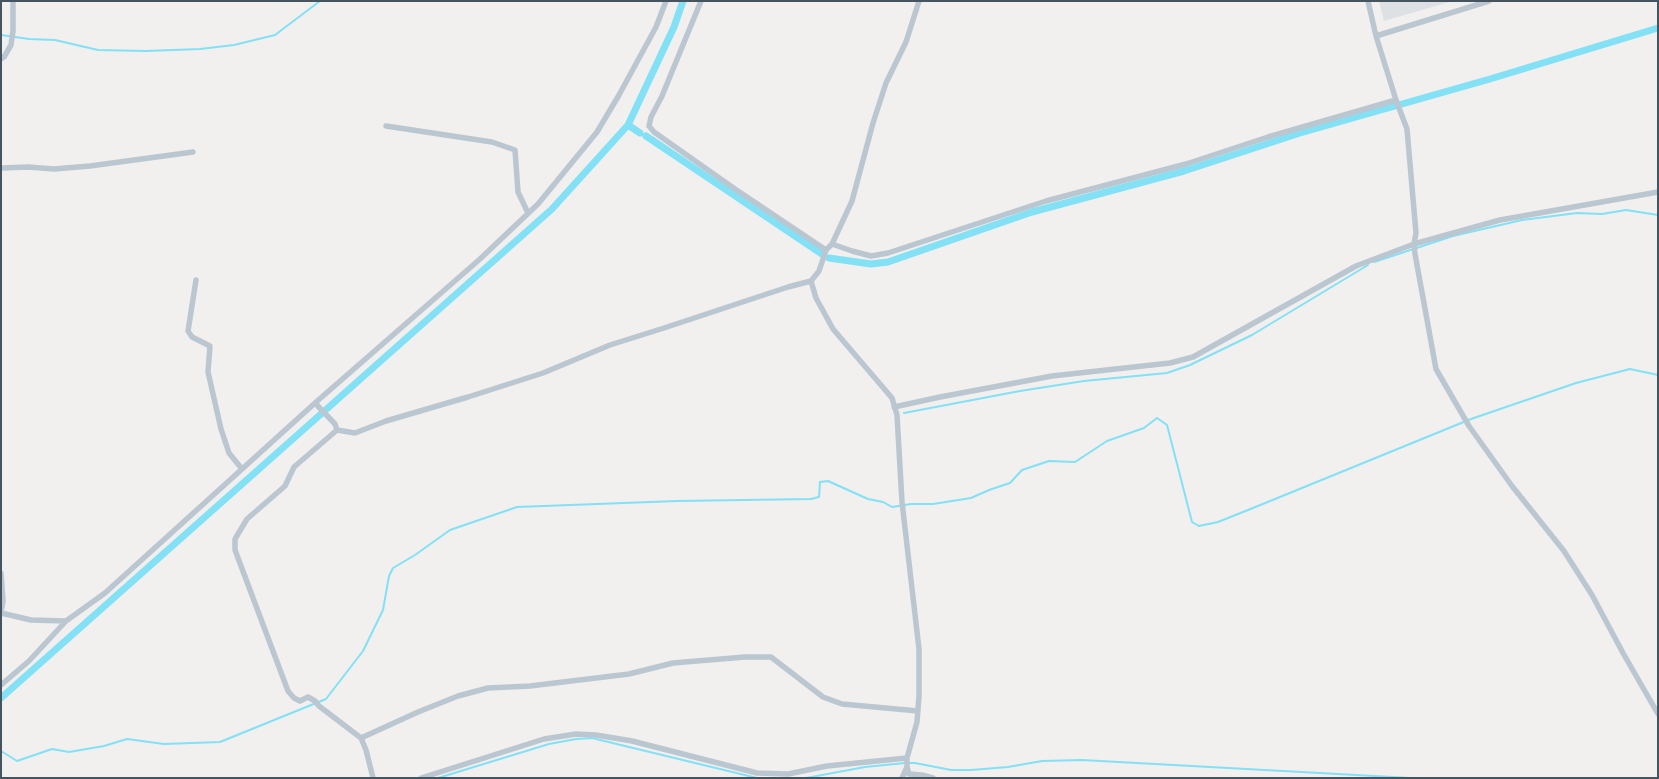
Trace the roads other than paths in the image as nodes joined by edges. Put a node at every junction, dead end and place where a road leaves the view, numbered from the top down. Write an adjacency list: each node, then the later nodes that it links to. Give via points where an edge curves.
1 (13, 1): 8 (street, via 11,45)
2 (666, 1): 14 (street, via 656,27 597,132)
3 (701, 1): 17 (street, via 662,96 650,117 649,126)
4 (919, 1): 15 (street, via 873,123 852,201)
5 (1368, 1): 7 (street)
6 (1490, 1): 7 (street)
7 (1376, 36): 9 (street)
8 (1, 59)
9 (1396, 101): 15 (street, via 1186,164 1046,201 888,253 871,256); 16 (street, via 1407,129 1416,233)
10 (386, 126): 14 (street, via 492,142 515,150 518,192)
11 (192, 152): 12 (street, via 54,170)
12 (1, 168)
13 (1658, 192): 16 (street, via 1500,220)
14 (528, 213): 20 (street)
15 (832, 244): 17 (street)
16 (1414, 248): 21 (street, via 1356,266 1193,357 1170,363 1052,376); 28 (street, via 1436,370 1464,419 1564,551)
17 (826, 250): 19 (street, via 819,271)
18 (196, 280): 23 (street, via 188,331 192,337 210,346 208,372 220,429 229,454)
19 (811, 281): 21 (street, via 816,298 833,329 880,382 892,398); 22 (street, via 610,345 543,373 386,420 355,433)
20 (315, 403): 22 (street); 23 (street)
21 (894, 407): 29 (street, via 920,649)
22 (337, 430): 31 (street, via 294,467 285,486 246,518 234,540 288,691 300,701 308,697)
23 (242, 469): 26 (street, via 105,592)
24 (1, 573): 25 (street)
25 (1, 613): 26 (street, via 31,620)
26 (66, 621): 27 (street, via 29,661)
27 (1, 685)
28 (1655, 704): 30 (street)
29 (918, 711): 31 (street, via 842,704 823,697 771,657 745,657 673,663 629,674 530,686 488,688 458,696); 32 (street)
30 (1658, 714)
31 (361, 738): 34 (street)
32 (908, 758): 33 (street); 35 (street, via 827,766 788,774 757,773 632,741 576,734 544,739)
33 (907, 767): 36 (street); 37 (street, via 909,774)
34 (373, 778)
35 (421, 778)
36 (902, 778)
37 (933, 778)

